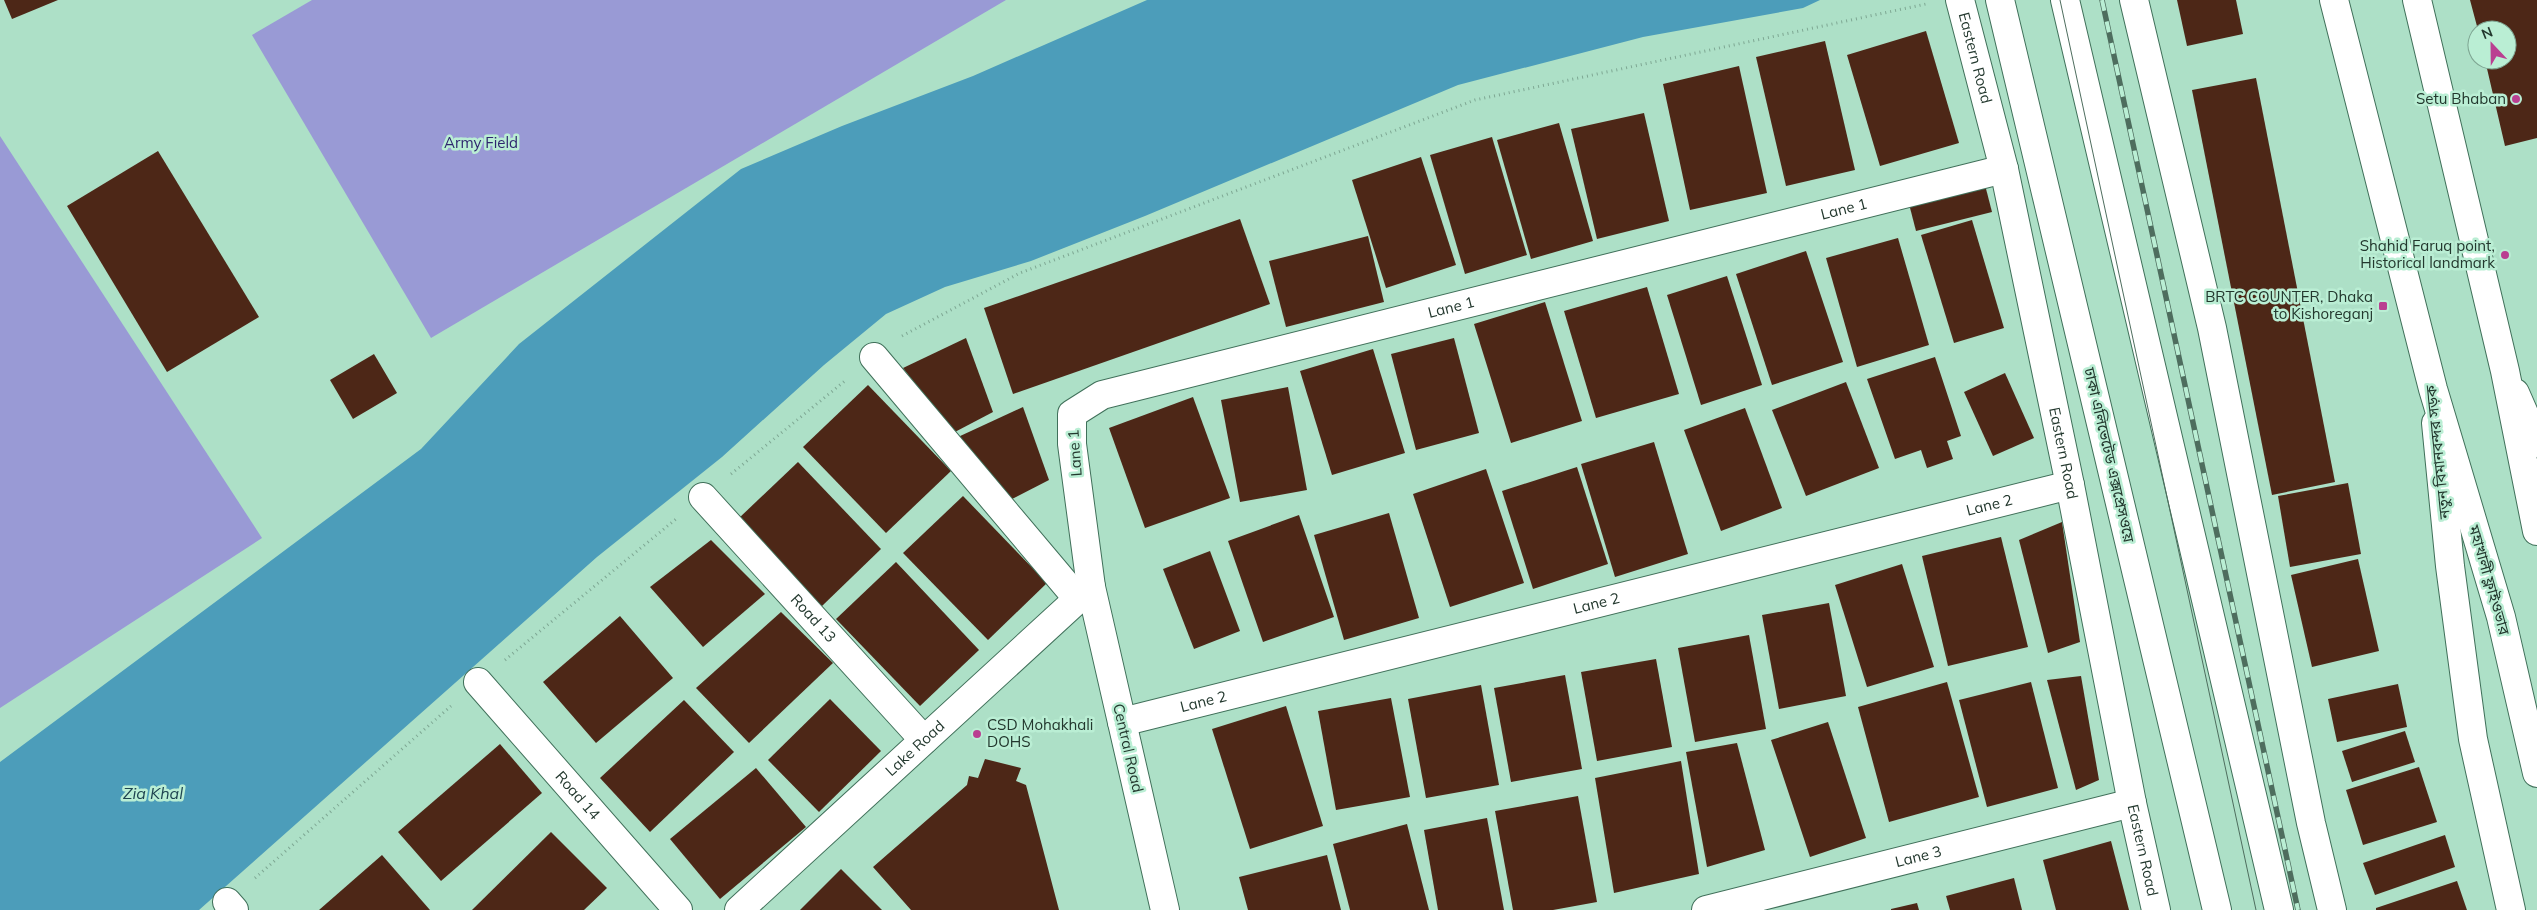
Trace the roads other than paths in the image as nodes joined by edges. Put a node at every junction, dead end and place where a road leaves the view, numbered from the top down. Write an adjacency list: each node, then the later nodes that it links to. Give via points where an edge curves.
1 (1960, 0): 7 (main road, Eastern Road)
2 (2000, 0): 26 (main road, ঢাকা এলিভেটেড এক্সপ্রেসওয়ে)
3 (2065, 0): 27 (main road)
4 (2134, 0): 28 (main road, via 2212,328 2309,813)
5 (2334, 0): 10 (main road, নতুন বিমানবন্দর সড়ক)
6 (2417, 0): 9 (main road)
7 (2004, 169): 12 (main road, Eastern Road); 15 (main road, Lane 1, via 1102,395 1072,414)
8 (874, 357): 15 (main road)
9 (2505, 371): 11 (main road); 14 (main road)
10 (2433, 388): 19 (main road, মহাখালী ফ্লাইওভার, via 2501,617); 29 (main road, নতুন বিমানবন্দর সড়ক, via 2450,566 2473,739)
11 (2537, 442)
12 (2070, 485): 17 (main road, Lane 2); 20 (main road, Eastern Road)
13 (704, 496): 18 (main road, Road 13)
14 (2537, 531)
15 (1084, 593): 17 (main road, Central Road); 18 (main road, Lake Road)
16 (478, 682): 21 (main road, Road 14)
17 (1122, 722): 23 (main road, Central Road)
18 (924, 740): 22 (main road, Lake Road)
19 (2537, 773)
20 (2132, 803): 24 (main road, Lane 3); 25 (main road, Eastern Road)
21 (678, 910)
22 (739, 910)
23 (1165, 910)
24 (1706, 910)
25 (2156, 910)
26 (2217, 910)
27 (2279, 910)
28 (2332, 910)
29 (2512, 910)

